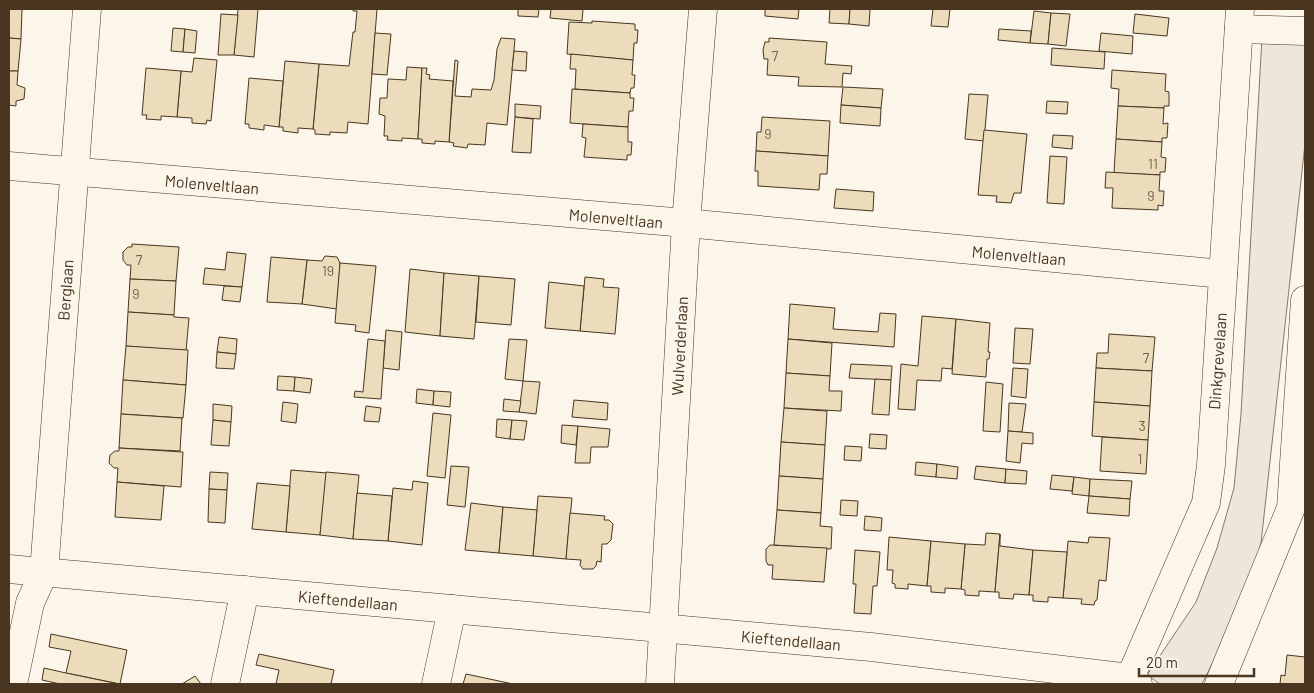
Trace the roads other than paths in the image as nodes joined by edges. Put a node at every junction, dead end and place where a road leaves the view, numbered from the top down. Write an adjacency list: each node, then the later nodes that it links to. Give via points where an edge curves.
1 (87, 9): 6 (street, Berglaan)
2 (703, 9): 7 (street, Wulverderlaan)
3 (1240, 19): 4 (street, Dinkgrevelaan); 8 (street, Dinkgrevelaan)
4 (1305, 31)
5 (9, 166): 6 (street, Molenveltlaan)
6 (74, 172): 7 (street, Molenveltlaan); 11 (street, Berglaan)
7 (686, 224): 8 (street, Molenveltlaan); 14 (street, Wulverderlaan)
8 (1223, 274): 15 (street, Dinkgrevelaan, via 1206,503)
9 (1305, 300): 20 (street, via 1291,508)
10 (9, 569): 11 (street, Kieftendellaan)
11 (44, 572): 12 (street, Kieftendellaan); 16 (street, via 30,603)
12 (245, 590): 13 (street, Kieftendellaan); 17 (street)
13 (452, 609): 14 (street, Kieftendellaan); 18 (street)
14 (664, 628): 15 (street, Kieftendellaan, via 871,647); 19 (street, Wulverderlaan)
15 (1134, 681)
16 (13, 684)
17 (225, 684)
18 (436, 684)
19 (660, 684)
20 (1219, 684)

